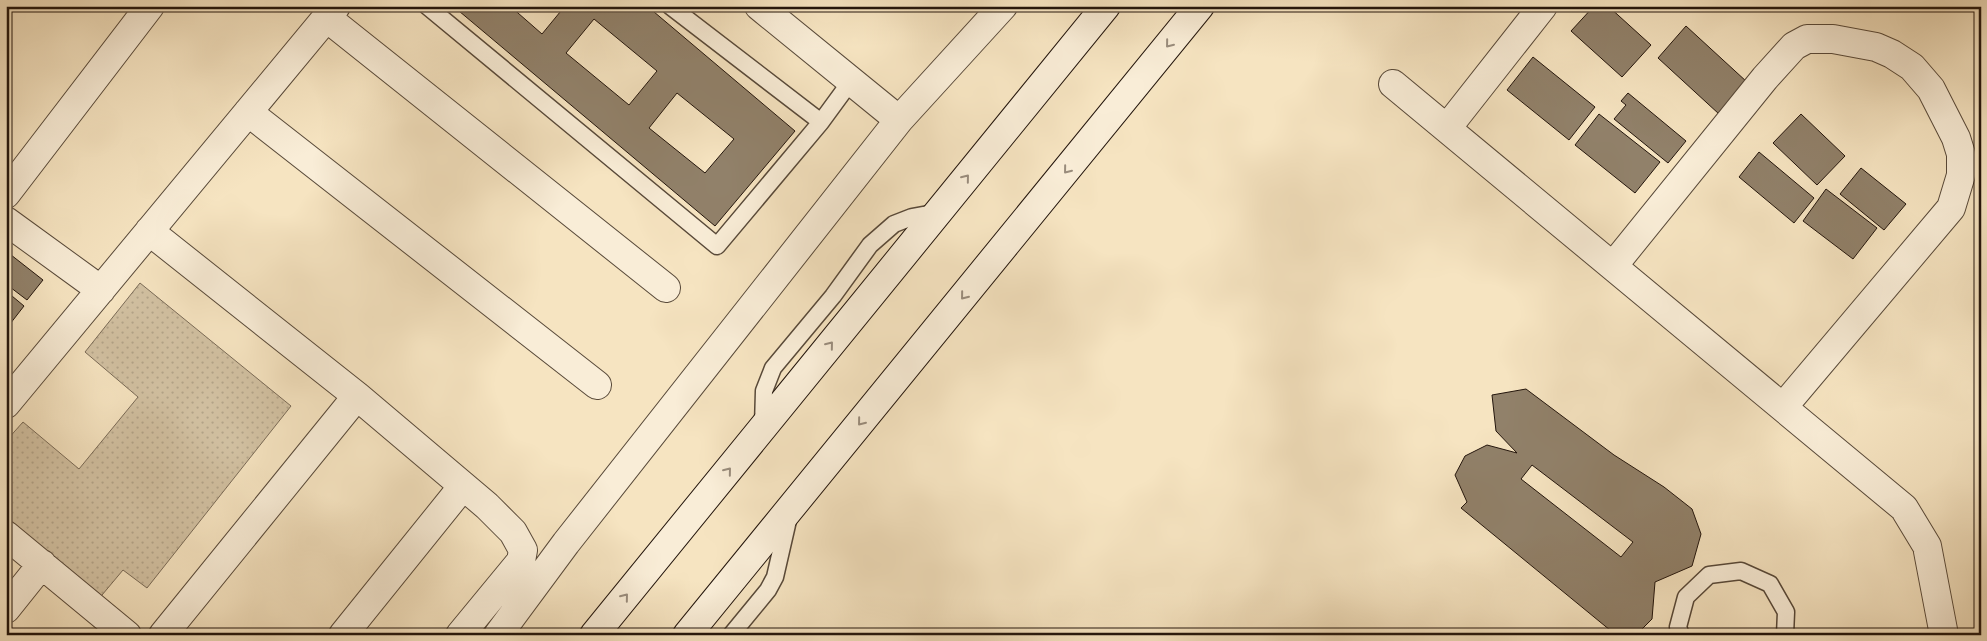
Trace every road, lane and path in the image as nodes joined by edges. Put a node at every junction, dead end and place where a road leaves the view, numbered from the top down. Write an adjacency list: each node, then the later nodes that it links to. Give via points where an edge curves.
1 (150, 6): 16 (street)
2 (427, 6): 14 (lane, via 717,246)
3 (670, 6): 14 (lane)
4 (759, 6): 10 (street)
5 (1003, 6): 13 (street)
6 (1106, 6): 36 (street, one-way to 6)
7 (1200, 6): 27 (street, one-way to 27)
8 (1543, 6): 15 (street)
9 (331, 12): 12 (street); 20 (street)
10 (851, 81): 13 (street); 14 (lane)
11 (1393, 84): 15 (street)
12 (248, 112): 18 (street); 22 (street)
13 (899, 120): 35 (street, via 572,535)
14 (821, 122)
15 (1446, 128): 19 (street)
16 (6, 194)
17 (6, 221): 21 (street)
18 (149, 231): 21 (street); 23 (street)
19 (1613, 266): 25 (street); 25 (street, via 1794,46 1807,39 1833,39 1876,47 1912,67 1931,89 1962,154 1961,175 1951,208)
20 (666, 288)
21 (101, 290): 24 (street)
22 (596, 385)
23 (357, 396): 26 (street); 32 (street)
24 (6, 404)
25 (1783, 407): 41 (street, via 1904,508 1927,546)
26 (463, 486): 33 (street); 34 (street, via 514,532 523,550 514,570)
27 (790, 508): 37 (street); 38 (lane, via 775,577)
28 (6, 535): 29 (street)
29 (42, 564): 30 (street); 31 (street)
30 (6, 609)
31 (127, 635)
32 (163, 635)
33 (342, 635)
34 (460, 635)
35 (498, 635)
36 (594, 635)
37 (687, 635)
38 (731, 635)
39 (1681, 635): 40 (lane, via 1678,627 1686,597 1710,576 1741,571 1770,584 1786,612)
40 (1785, 635)
41 (1944, 635)

